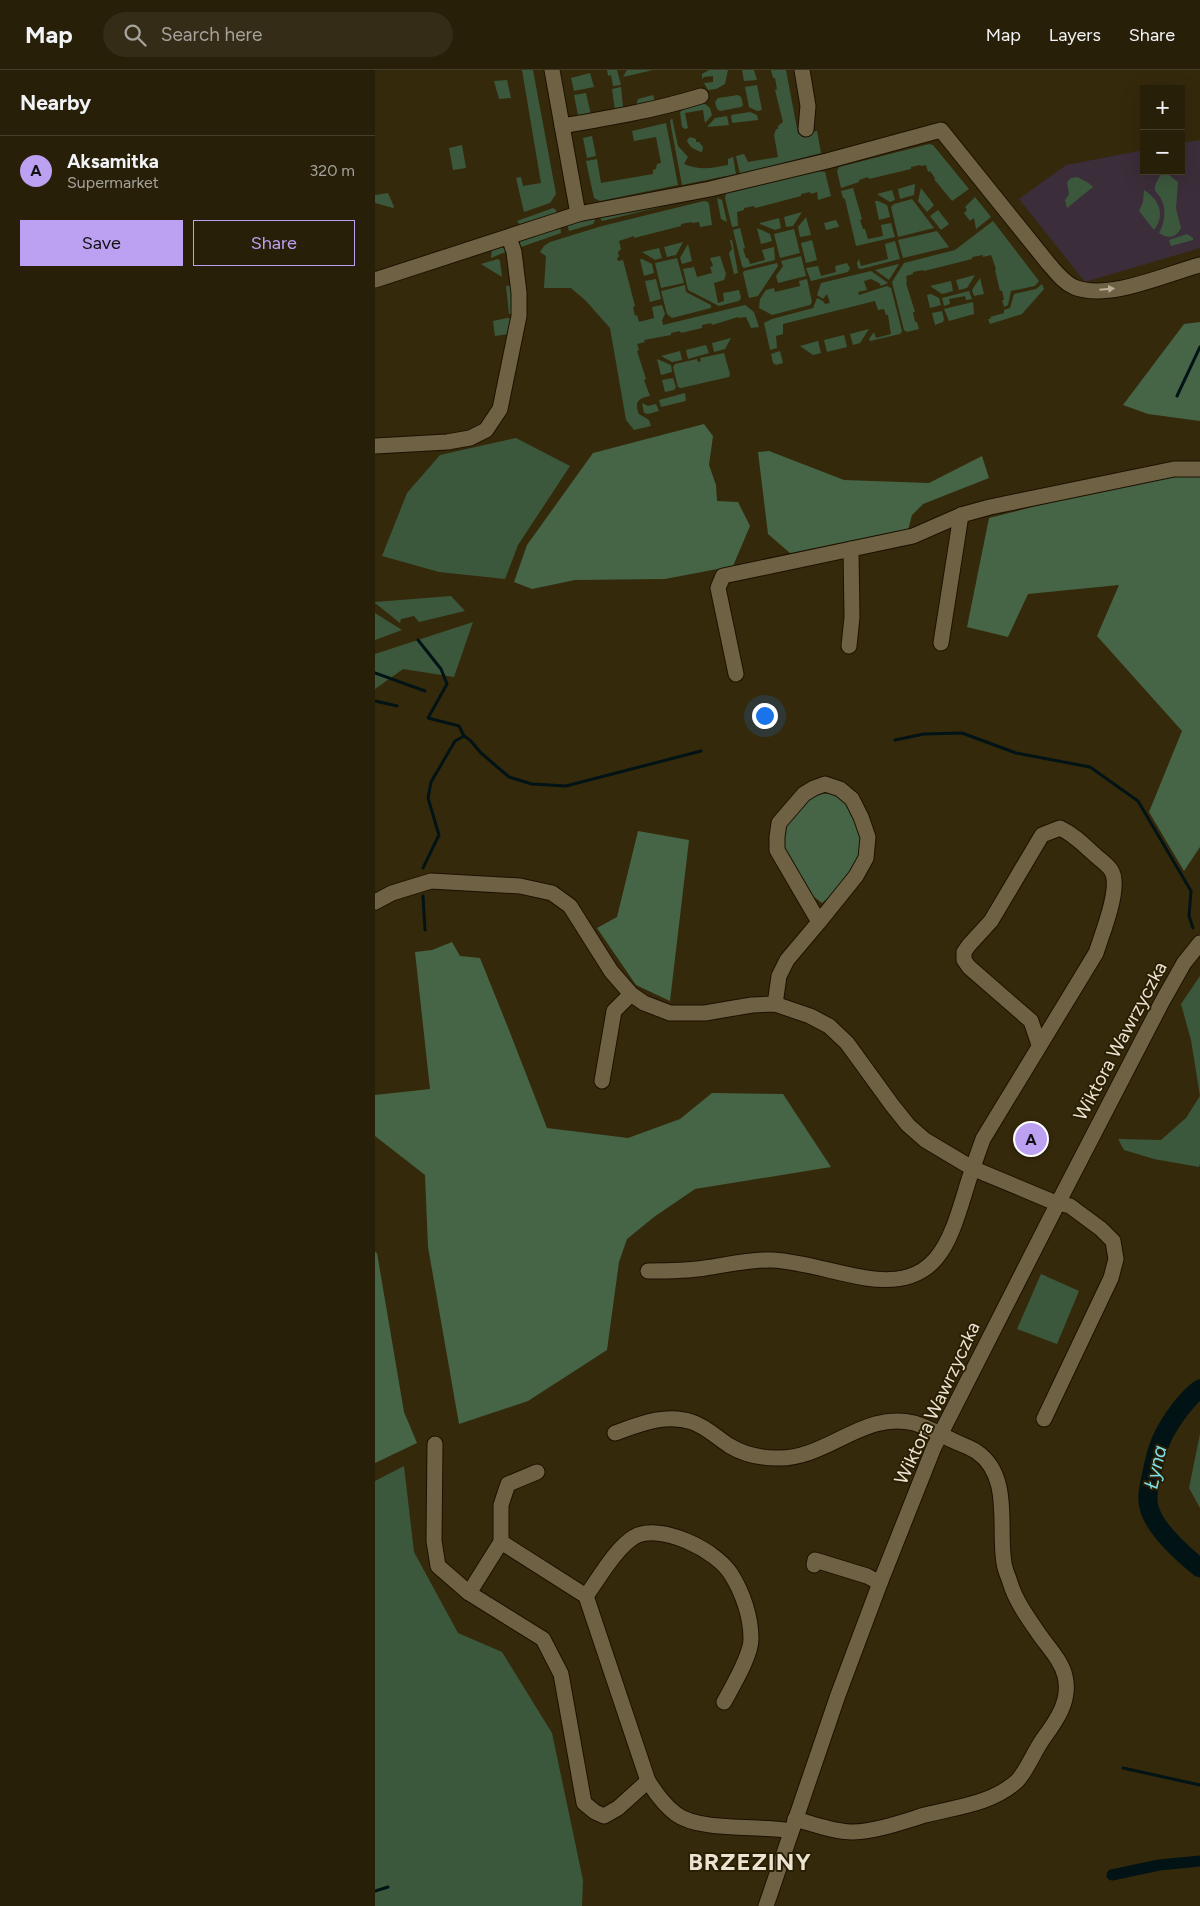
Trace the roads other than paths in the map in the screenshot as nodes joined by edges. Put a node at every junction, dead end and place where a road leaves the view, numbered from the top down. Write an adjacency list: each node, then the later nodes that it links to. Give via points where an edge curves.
1 (551, 70): 4 (street)
2 (801, 70): 5 (street, via 808,106)
3 (701, 96): 4 (street)
4 (562, 126): 6 (street)
5 (806, 129)
6 (578, 214): 7 (street); 8 (street, one-way to 8, via 710,189 941,130 1061,278 1074,286 1087,290 1111,290)
7 (509, 237): 9 (street); 10 (street, via 514,252 519,316 500,409 486,430 470,438)
8 (1200, 265)
9 (375, 280)
10 (375, 446)
11 (1200, 469): 12 (street, via 1174,469)
12 (961, 515): 13 (street, via 913,536); 14 (street)
13 (851, 549): 15 (street, via 853,617); 16 (street, via 723,576 718,588)
14 (941, 643)
15 (849, 646)
16 (736, 674)
17 (375, 902): 20 (street, via 431,881 520,886 551,893 570,906 611,971)
18 (819, 922): 18 (street, via 777,850 777,837 779,823 797,801 825,784 840,789 852,800 868,837 866,858 861,867); 21 (street, via 787,960 779,976)
19 (1200, 943): 25 (street, Wiktora Wawrzyczka, via 1184,963 1162,1002)
20 (631, 994): 21 (street, via 670,1013 705,1013 752,1004); 23 (street, via 614,1011)
21 (775, 1004): 24 (street, via 829,1026 847,1043 908,1125 925,1140)
22 (1039, 1045): 22 (street, via 1031,1021 969,967 964,960 964,952 991,921 1042,835 1060,828 1072,834 1111,870 1115,889 1096,953); 24 (street, via 983,1139)
23 (602, 1080)
24 (972, 1168): 25 (street); 26 (street, via 956,1223 943,1251 932,1264 908,1277 882,1280 773,1260 680,1271)
25 (1058, 1203): 27 (street, via 1070,1206 1101,1229 1113,1241 1116,1259 1111,1278); 29 (street, Wiktora Wawrzyczka)
26 (647, 1271)
27 (1044, 1419)
28 (615, 1433): 29 (street, via 647,1422 670,1419 692,1422 756,1457 781,1459 805,1455 870,1426 891,1421 911,1422)
29 (941, 1433): 34 (street, Wiktora Wawrzyczka); 39 (street, via 978,1452 998,1482 1004,1564 1011,1586 1056,1655 1065,1676 1066,1700 1019,1780 983,1800 957,1809 853,1832)
30 (435, 1444): 35 (street, via 434,1541 438,1566)
31 (537, 1472): 32 (street, via 508,1484 501,1505)
32 (501, 1542): 35 (street); 36 (street)
33 (814, 1564): 34 (street, via 815,1560)
34 (880, 1583): 39 (street, Wiktora Wawrzyczka)
35 (469, 1593): 38 (street, via 543,1639 561,1674 584,1804 605,1816 619,1808)
36 (586, 1596): 37 (street, via 622,1547 636,1536 655,1533 680,1537 709,1553 731,1573 749,1615 751,1642 743,1666); 38 (street)
37 (724, 1702)
38 (648, 1781): 39 (street, via 662,1802 677,1815 705,1825)
39 (793, 1825): 40 (street, Wiktora Wawrzyczka)
40 (767, 1906)

